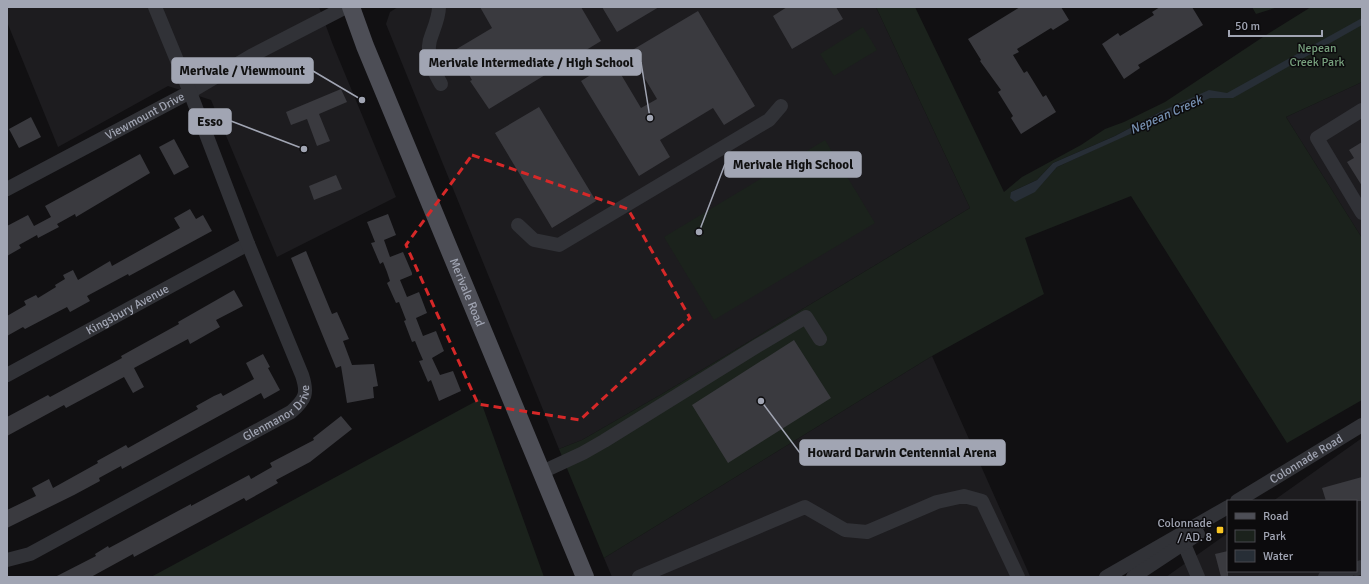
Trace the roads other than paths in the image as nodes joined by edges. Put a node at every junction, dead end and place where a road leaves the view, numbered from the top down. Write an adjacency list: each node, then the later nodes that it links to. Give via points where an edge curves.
1 (155, 7): 6 (street, Glenmanor Drive)
2 (346, 7): 6 (street, Viewmount Drive, via 251,56)
3 (352, 7): 16 (main road, Merivale Road, via 365,46)
4 (439, 7): 5 (street, via 428,52 429,64)
5 (441, 84)
6 (190, 92): 9 (street, Viewmount Drive); 12 (street, Glenmanor Drive)
7 (781, 106): 11 (street, via 769,120 559,245 534,240)
8 (1362, 110): 10 (street, via 1317,138)
9 (7, 189)
10 (1362, 213)
11 (518, 225)
12 (248, 244): 14 (street, Kingsbury Avenue); 21 (street, Glenmanor Drive, via 302,375 306,388 302,403 291,412 30,554)
13 (820, 339): 16 (street, via 806,317 583,454)
14 (7, 374)
15 (1362, 426): 17 (street, Colonnade Road)
16 (542, 472): 23 (main road, Merivale Road)
17 (1246, 497)
18 (1227, 507): 26 (street)
19 (1227, 512): 20 (street)
20 (1184, 544): 27 (street); 28 (street)
21 (7, 560)
22 (1344, 572): 29 (street)
23 (585, 577)
24 (639, 577): 25 (street, via 804,508 844,530 867,532 937,502 964,496 982,501)
25 (1018, 577)
26 (1106, 577)
27 (1133, 577)
28 (1198, 577)
29 (1325, 577)

